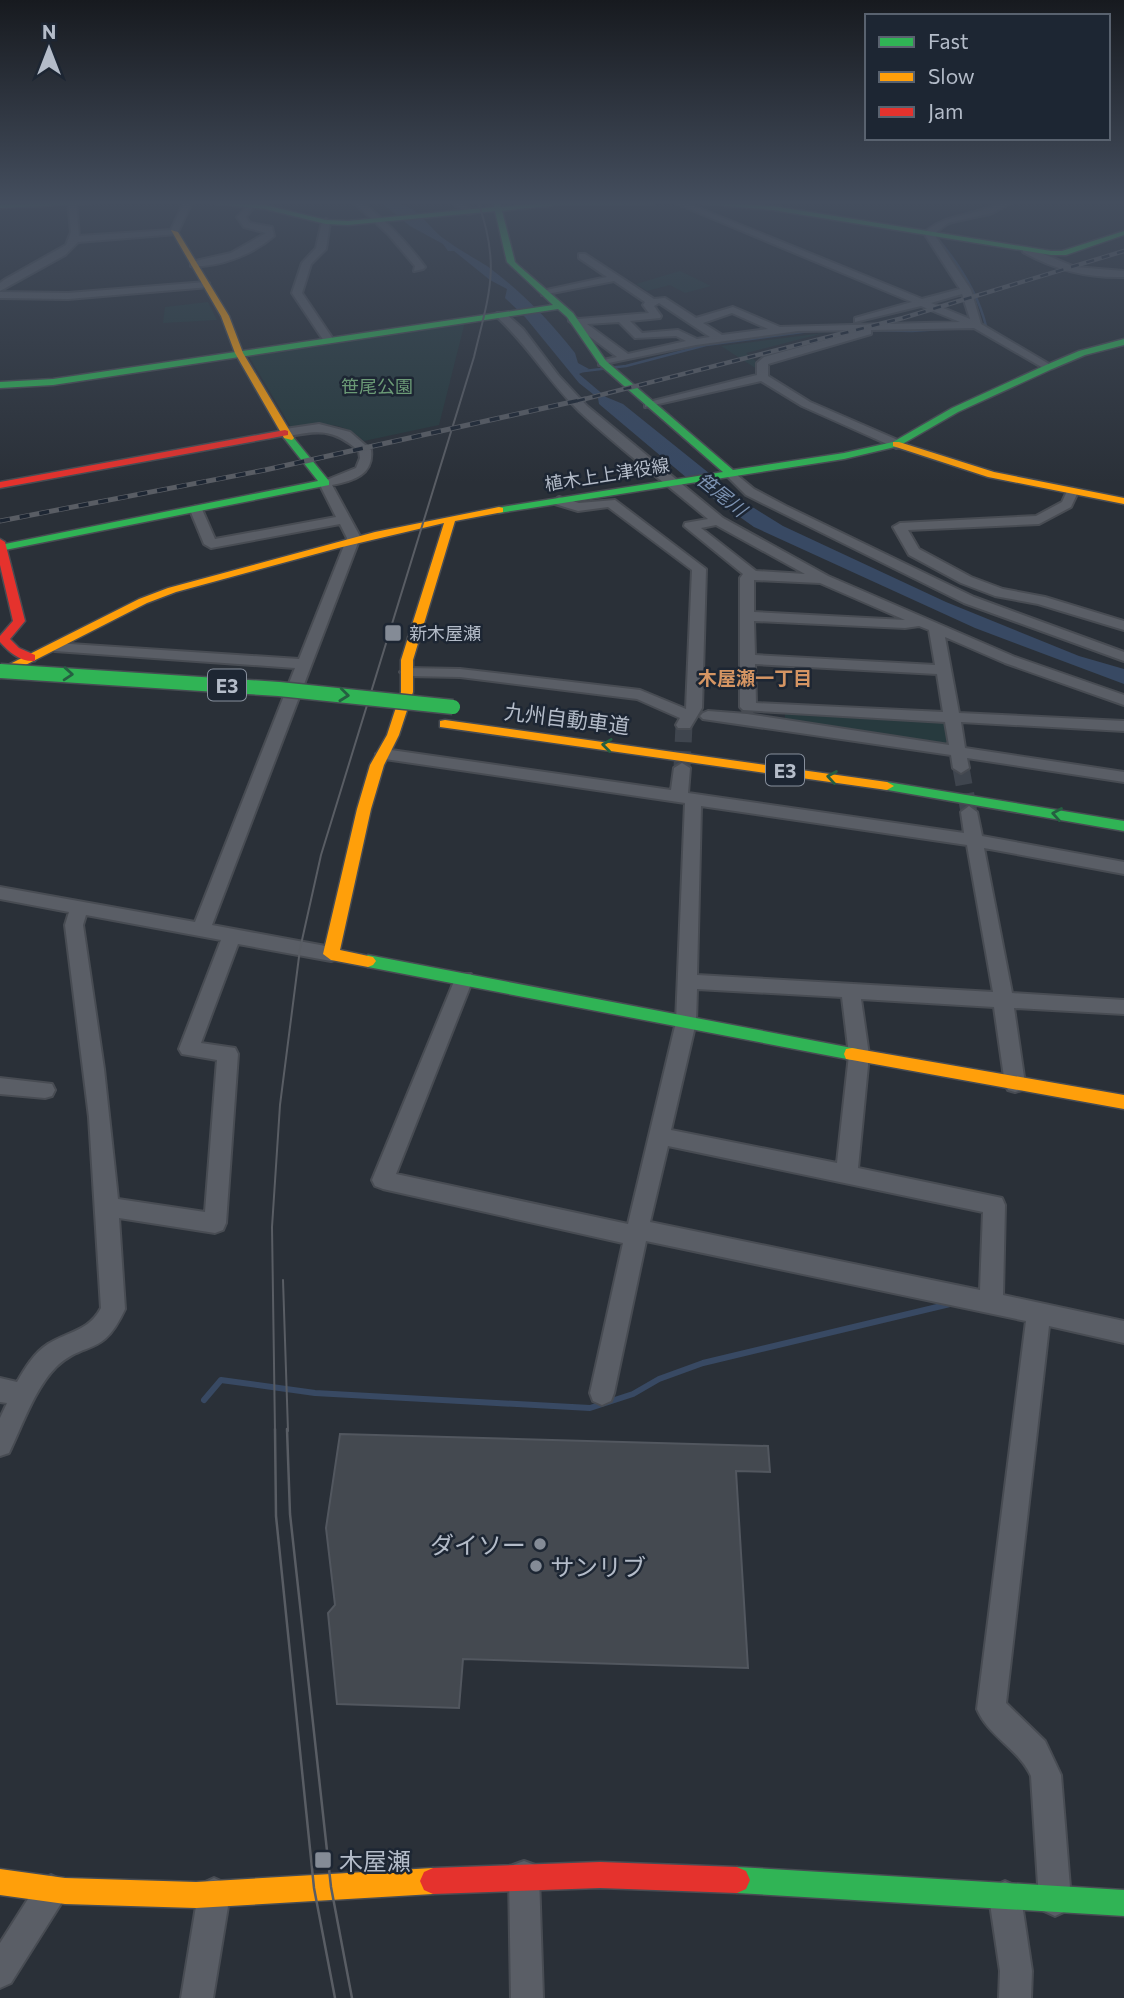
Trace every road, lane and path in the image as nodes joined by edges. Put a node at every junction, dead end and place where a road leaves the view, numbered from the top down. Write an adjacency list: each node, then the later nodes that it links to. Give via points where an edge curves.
1 (16, 295): 2 (street)
2 (78, 295)
3 (212, 295): 25 (main road)
4 (299, 295): 22 (street)
5 (546, 295): 13 (main road, 植木上上津役線)
6 (585, 295): 13 (street)
7 (642, 295): 11 (street)
8 (903, 295): 12 (street)
9 (948, 295): 12 (street)
10 (967, 295): 18 (street)
11 (652, 302): 15 (street, via 648,305 656,316); 16 (street, via 661,300)
12 (922, 303): 17 (street); 18 (street)
13 (561, 309): 14 (main road); 15 (street); 26 (street); 27 (main road, 植木上上津役線)
14 (503, 315): 22 (main road); 35 (street, via 565,390)
15 (623, 320): 23 (street, via 639,336 678,333)
16 (695, 322): 20 (street, via 733,310); 21 (street)
17 (843, 325): 19 (street); 20 (street)
18 (976, 325): 19 (street); 28 (street)
19 (888, 327): 29 (street, via 768,359 762,363)
20 (778, 330): 21 (street)
21 (719, 338): 23 (street)
22 (328, 339): 25 (main road)
23 (696, 342): 26 (street)
24 (1124, 342): 28 (main road)
25 (239, 353): 30 (main road); 32 (main road)
26 (626, 358): 27 (street)
27 (603, 363): 31 (main road, 植木上上津役線)
28 (1049, 367): 33 (main road, via 955,410)
29 (763, 377): 31 (street); 33 (street, via 806,404)
30 (0, 386)
31 (649, 405): 34 (main road, 植木上上津役線)
32 (285, 433): 36 (main road); 36 (street, via 343,431 365,450 365,463 355,476); 37 (main road)
33 (896, 444): 34 (main road); 38 (main road, via 992,475)
34 (728, 475): 35 (main road, 植木上上津役線); 48 (street, via 781,509)
35 (677, 483): 39 (main road, 植木上上津役線); 44 (street)
36 (325, 484): 41 (main road); 43 (street)
37 (0, 485)
38 (1072, 492): 40 (main road); 47 (street, via 1067,504 1039,520 900,527)
39 (559, 501): 42 (main road, 植木上上津役線); 63 (street, via 578,507 611,502 699,569 694,708 685,729 640,695 460,673)
40 (1124, 501)
41 (196, 510): 43 (street, via 211,544); 46 (main road)
42 (450, 518): 45 (main road, 植木上上津役線); 63 (main road)
43 (344, 519): 45 (street)
44 (718, 521): 49 (street, via 690,526); 50 (street)
45 (354, 540): 56 (main road, 植木上上津役線, via 172,590); 60 (street)
46 (0, 546): 55 (main road, via 19,621)
47 (914, 552): 48 (street); 53 (street, via 1000,593)
48 (892, 562): 57 (street, via 1017,620)
49 (751, 574): 50 (street); 51 (street, via 747,578)
50 (823, 579): 52 (street)
51 (747, 616): 52 (street); 59 (street)
52 (920, 621): 54 (street)
53 (1124, 625)
54 (936, 628): 61 (street); 65 (street)
55 (2, 639): 58 (main road)
56 (55, 646): 58 (main road, 植木上上津役線); 60 (street)
57 (1124, 657)
58 (31, 658): 62 (main road, 植木上上津役線)
59 (747, 659): 61 (street); 68 (street)
60 (305, 664): 84 (street)
61 (944, 670): 71 (street)
62 (0, 672): 66 (main road, E3, one-way to 66, bridge, via 279,688)
63 (407, 672): 73 (main road, via 407,692)
64 (0, 686): 67 (main road, E3)
65 (1124, 700)
66 (460, 707)
67 (338, 712)
68 (747, 713): 70 (street); 71 (street); 75 (street)
69 (378, 716): 79 (main road, 九州自動車道 / E3, one-way to 69, via 669,752)
70 (708, 716)
71 (953, 717): 72 (street); 75 (street)
72 (1124, 726)
73 (384, 754): 77 (street); 86 (main road, via 364,809)
74 (682, 768): 77 (street)
75 (958, 770): 76 (street)
76 (1124, 778)
77 (686, 797): 80 (street); 88 (street)
78 (970, 812): 80 (street)
79 (1124, 826)
80 (975, 840): 81 (street); 90 (street)
81 (1124, 868)
82 (0, 893): 83 (street)
83 (81, 907): 84 (street); 100 (street, via 75,925 91,1026)
84 (201, 929): 85 (street)
85 (232, 935): 86 (street); 100 (street, via 189,1049 228,1054 215,1223)
86 (331, 954): 87 (main road)
87 (464, 979): 92 (main road); 101 (street, via 383,1180)
88 (688, 981): 89 (street); 92 (street)
89 (851, 992): 90 (street); 93 (street)
90 (1003, 1002): 91 (street); 94 (street)
91 (1124, 1007)
92 (687, 1022): 93 (main road); 98 (street)
93 (859, 1055): 94 (main road); 99 (street)
94 (1015, 1084): 97 (main road)
95 (0, 1086): 96 (street)
96 (45, 1090)
97 (1124, 1102)
98 (659, 1136): 99 (street); 101 (street)
99 (846, 1175): 102 (street, via 994,1205)
100 (109, 1207): 107 (street, via 113,1309 107,1324 96,1336 56,1352)
101 (636, 1233): 102 (street); 106 (street)
102 (991, 1303): 103 (street)
103 (1039, 1313): 104 (street); 114 (street, via 991,1709 1035,1751 1046,1775)
104 (1124, 1332)
105 (0, 1390): 107 (street)
106 (602, 1393)
107 (25, 1396): 108 (street)
108 (0, 1444)
109 (524, 1876): 112 (main road); 113 (main road, via 713,1879); 118 (street)
110 (0, 1882): 111 (main road)
111 (51, 1891): 112 (main road, via 139,1896); 116 (street)
112 (214, 1893): 117 (street)
113 (1005, 1897): 114 (main road); 119 (street, via 1016,1971)
114 (1055, 1900): 115 (main road)
115 (1124, 1903)
116 (0, 1972)
117 (197, 1998)
118 (527, 1998)
119 (1015, 1998)

